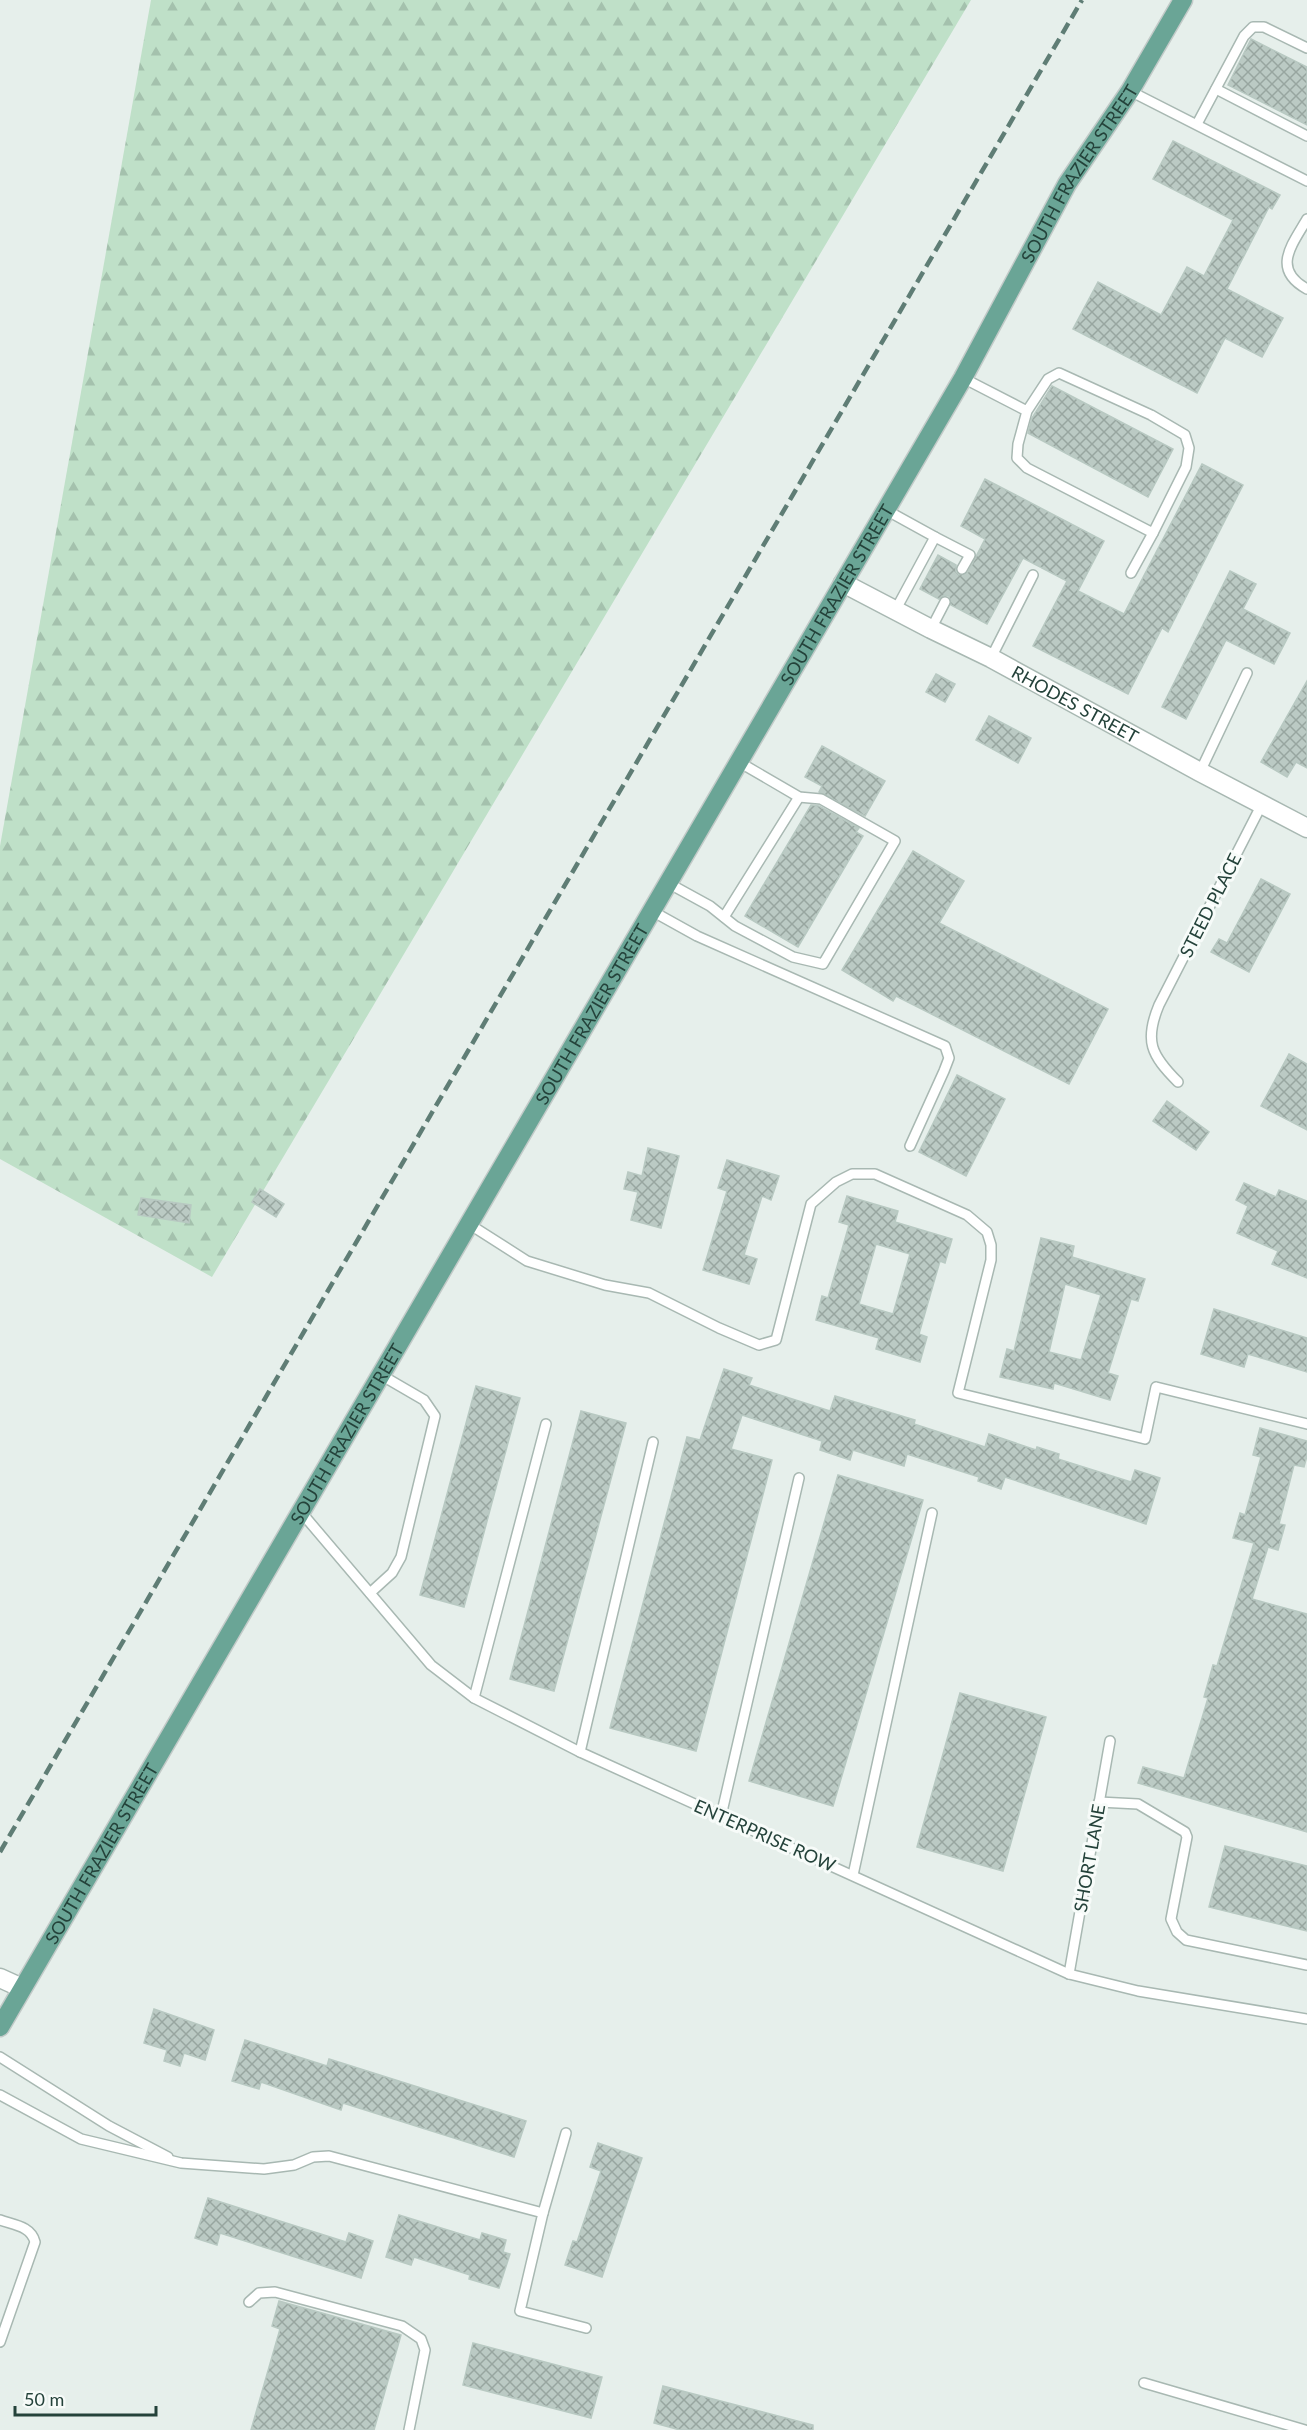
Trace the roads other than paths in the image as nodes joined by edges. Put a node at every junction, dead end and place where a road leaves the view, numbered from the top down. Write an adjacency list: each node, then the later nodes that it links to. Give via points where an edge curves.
1 (1183, 0): 4 (main road, SOUTH FRAZIER STREET)
2 (1307, 48): 3 (lane, via 1264,27 1253,27 1244,36)
3 (1216, 89): 5 (lane); 6 (lane)
4 (1130, 91): 5 (lane); 10 (main road, SOUTH FRAZIER STREET, via 1068,184)
5 (1197, 124): 7 (lane)
6 (1307, 136)
7 (1307, 181)
8 (1307, 219): 9 (lane, via 1288,252 1287,267 1294,282)
9 (1307, 289)
10 (963, 378): 11 (lane); 12 (main road, SOUTH FRAZIER STREET)
11 (1027, 411): 13 (lane, via 1017,458 1027,468); 13 (lane, via 1048,379 1059,373 1185,435 1190,448 1186,466)
12 (886, 510): 14 (lane); 18 (main road, SOUTH FRAZIER STREET)
13 (1153, 533): 16 (lane)
14 (935, 537): 15 (lane, via 969,555); 20 (lane)
15 (962, 568)
16 (1131, 573)
17 (1033, 575): 22 (lane)
18 (843, 582): 20 (street, RHODES STREET); 24 (main road, SOUTH FRAZIER STREET)
19 (945, 602): 21 (lane)
20 (895, 611): 21 (street, RHODES STREET)
21 (931, 629): 22 (street, RHODES STREET)
22 (991, 658): 25 (street, RHODES STREET)
23 (1247, 673): 25 (lane)
24 (739, 762): 26 (lane); 29 (main road, SOUTH FRAZIER STREET)
25 (1200, 772): 27 (street, RHODES STREET)
26 (799, 797): 31 (lane); 31 (lane, via 822,799 895,841 823,964 793,957)
27 (1262, 804): 28 (street, RHODES STREET); 32 (lane, STEED PLACE, via 1150,1025 1150,1043 1162,1065)
28 (1307, 828)
29 (668, 883): 30 (main road, SOUTH FRAZIER STREET); 31 (lane)
30 (652, 911): 33 (lane, via 697,936 945,1046 949,1058); 34 (main road, SOUTH FRAZIER STREET)
31 (724, 917)
32 (1178, 1082)
33 (910, 1146)
34 (469, 1224): 35 (main road, SOUTH FRAZIER STREET); 37 (lane, via 527,1260 605,1285 650,1293 759,1345 776,1340 812,1204 836,1182 852,1174 875,1174 951,1206 987,1232 991,1260 958,1393 1144,1439 1156,1387)
35 (381, 1375): 40 (main road, SOUTH FRAZIER STREET); 42 (lane, via 424,1400 435,1416 400,1557 392,1573)
36 (546, 1424): 43 (lane)
37 (1307, 1424)
38 (653, 1443): 45 (lane)
39 (799, 1478): 47 (lane)
40 (301, 1512): 42 (lane, ENTERPRISE ROW); 52 (main road, SOUTH FRAZIER STREET)
41 (933, 1513): 48 (lane)
42 (370, 1593): 43 (lane, ENTERPRISE ROW, via 431,1665)
43 (474, 1698): 45 (lane, ENTERPRISE ROW)
44 (1110, 1742): 46 (lane, SHORT LANE)
45 (580, 1752): 47 (lane, ENTERPRISE ROW)
46 (1099, 1802): 49 (lane, via 1138,1804 1185,1832 1171,1919 1186,1940); 50 (lane, SHORT LANE)
47 (722, 1816): 48 (lane, ENTERPRISE ROW)
48 (853, 1875): 50 (lane, ENTERPRISE ROW)
49 (1307, 1965)
50 (1069, 1974): 53 (lane, ENTERPRISE ROW, via 1138,1991)
51 (0, 1978): 52 (street)
52 (22, 1988): 54 (main road, SOUTH FRAZIER STREET)
53 (1307, 2019)
54 (0, 2027)
55 (0, 2057): 58 (lane, via 109,2126)
56 (0, 2095): 58 (lane, via 81,2139)
57 (566, 2133): 59 (lane)
58 (181, 2163): 59 (lane, via 264,2169 329,2156)
59 (543, 2213): 62 (lane, via 520,2311)
60 (0, 2220): 63 (lane, via 27,2229 35,2242)
61 (249, 2302): 65 (lane, via 259,2293 275,2292 391,2322 421,2339 426,2350)
62 (586, 2328)
63 (0, 2342)
64 (1144, 2383): 66 (lane)
65 (409, 2430)
66 (1305, 2430)

